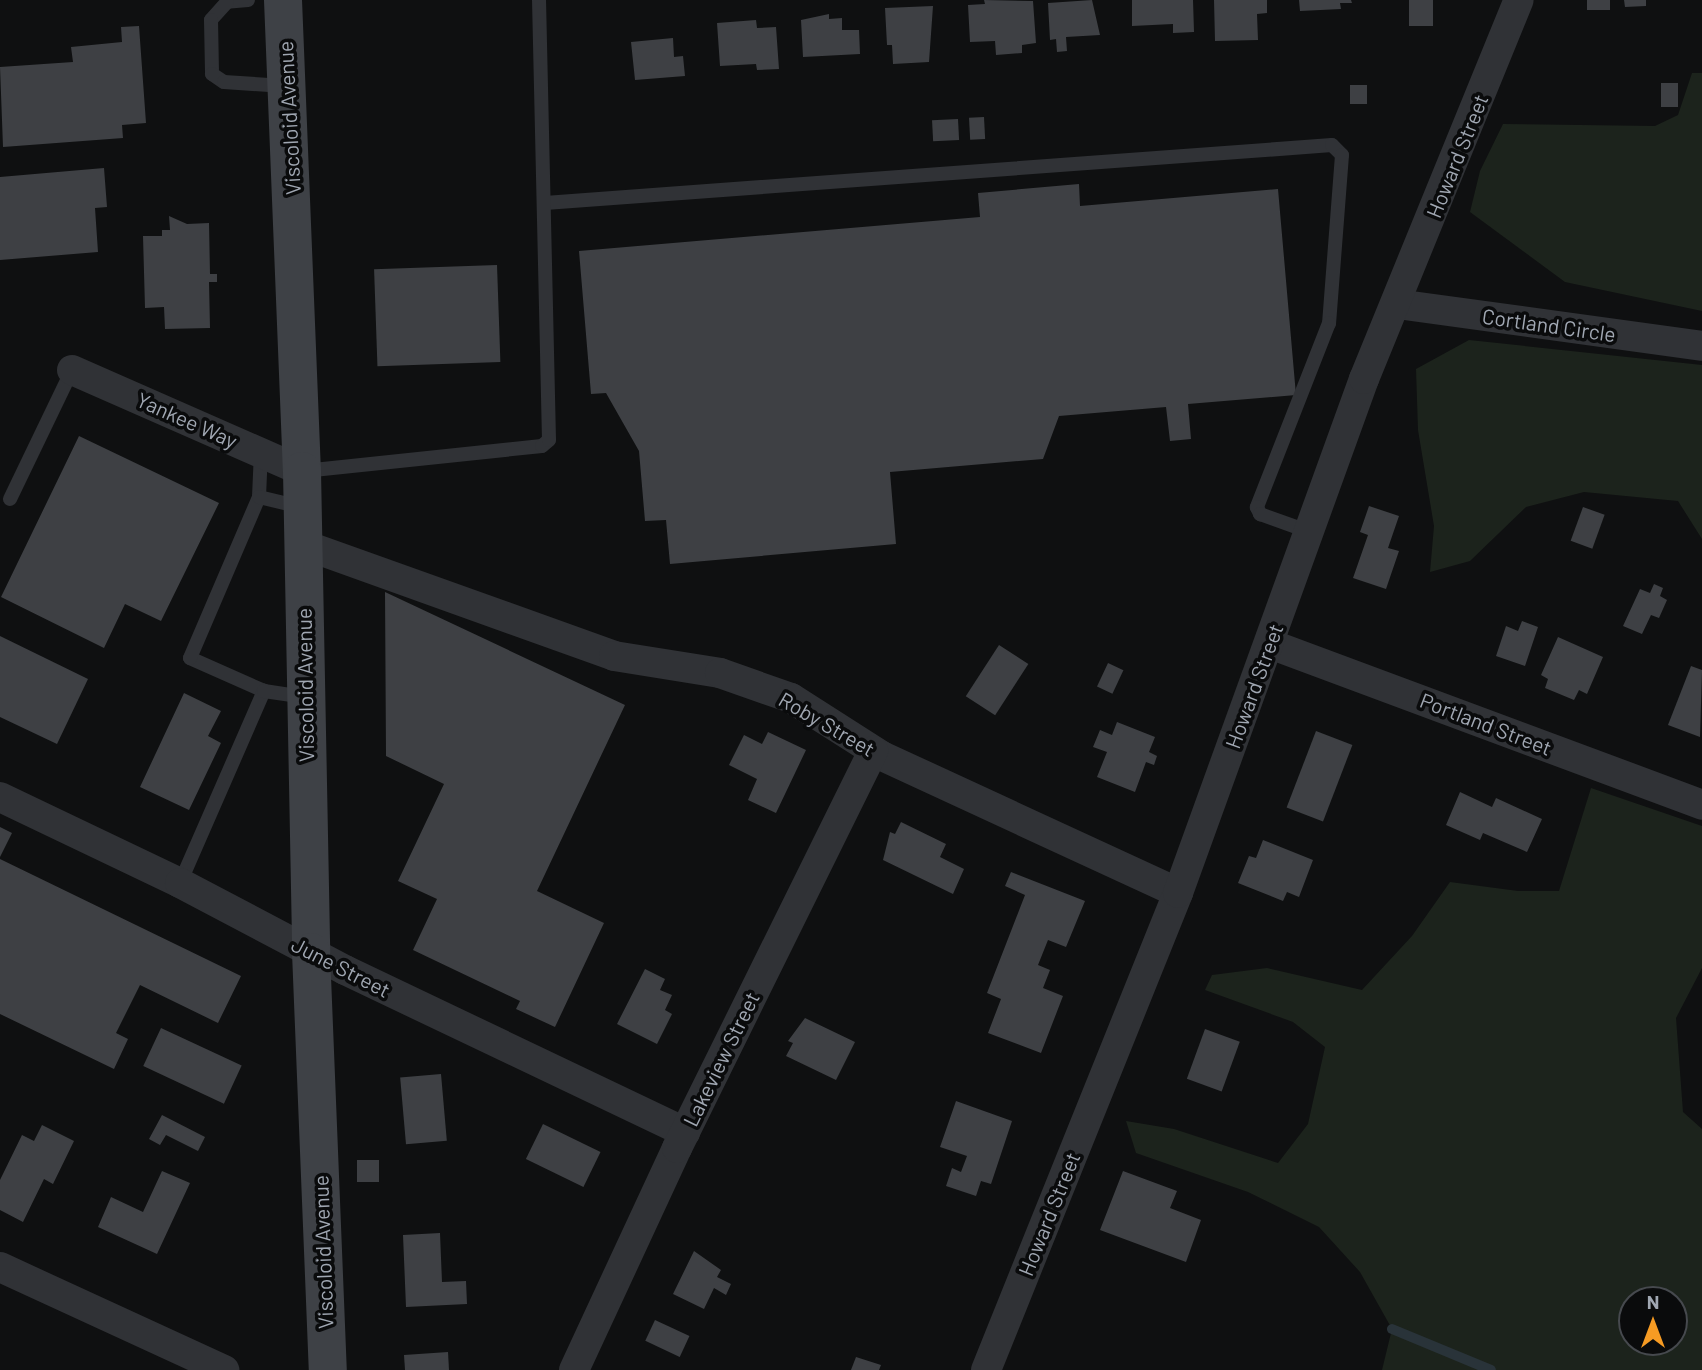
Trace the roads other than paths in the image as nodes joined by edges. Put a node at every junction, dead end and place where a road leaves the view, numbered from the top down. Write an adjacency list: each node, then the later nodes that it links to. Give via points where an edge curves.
1 (248, 0): 5 (lane, via 227,2 211,20 212,75 224,82)
2 (283, 0): 5 (main road, Viscoloid Avenue)
3 (539, 0): 6 (lane)
4 (1519, 0): 7 (street, Howard Street)
5 (287, 86): 13 (main road, Viscoloid Avenue)
6 (545, 203): 13 (lane, via 550,440 542,446); 14 (lane, via 1332,145 1342,155 1329,323 1257,507 1260,514)
7 (1397, 304): 8 (street, Cortland Circle); 14 (street, Howard Street, via 1364,379)
8 (1702, 346)
9 (72, 370): 10 (street, Yankee Way); 12 (lane)
10 (261, 452): 11 (lane); 13 (street, Yankee Way)
11 (259, 497): 13 (lane); 16 (lane, via 190,658)
12 (10, 499)
13 (302, 507): 17 (main road, Viscoloid Avenue); 18 (street, Roby Street, via 614,656 720,673 792,698)
14 (1310, 532): 15 (street, Howard Street)
15 (1270, 644): 20 (street, Portland Street); 22 (street, Howard Street)
16 (264, 691): 17 (lane); 21 (lane)
17 (306, 698): 23 (main road, Viscoloid Avenue)
18 (873, 751): 22 (street, Roby Street); 24 (street, Lakeview Street)
19 (0, 797): 21 (street, June Street)
20 (1702, 805)
21 (180, 883): 23 (street, June Street)
22 (1178, 892): 29 (street, Howard Street)
23 (311, 953): 24 (street, June Street); 27 (main road, Viscoloid Avenue)
24 (685, 1132): 28 (street, Lakeview Street)
25 (0, 1267): 26 (street)
26 (224, 1370)
27 (328, 1370)
28 (574, 1370)
29 (986, 1370)

